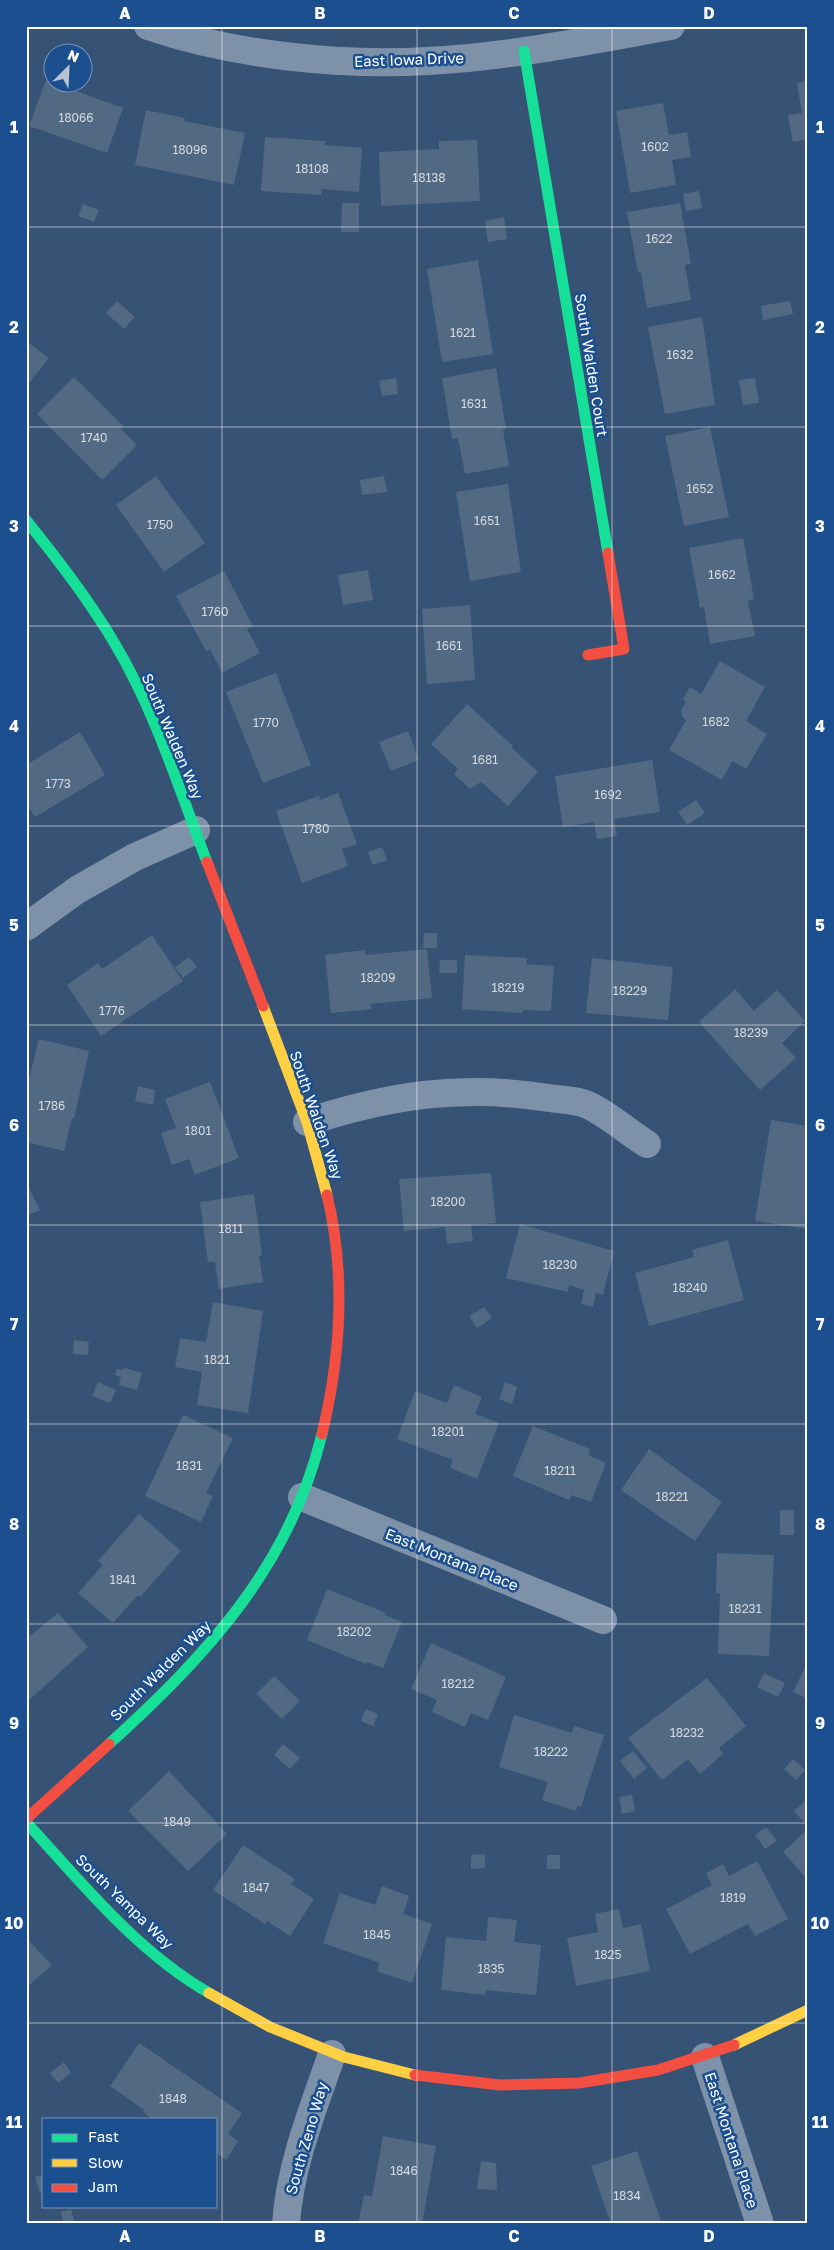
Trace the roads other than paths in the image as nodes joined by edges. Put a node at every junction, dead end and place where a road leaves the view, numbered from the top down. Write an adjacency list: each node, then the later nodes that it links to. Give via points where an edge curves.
1 (148, 26): 3 (street, East Iowa Drive, via 254,51 340,61 428,62)
2 (671, 26): 3 (street, East Iowa Drive)
3 (524, 51): 5 (street, South Walden Court, via 624,649)
4 (26, 520): 6 (street, South Walden Way, via 75,581 116,645 150,713)
5 (588, 655)
6 (196, 830): 7 (street, via 135,857 77,890); 8 (street, South Walden Way)
7 (26, 927)
8 (307, 1122): 9 (street, via 354,1107 402,1097 450,1092 524,1094 589,1105); 10 (street, South Walden Way, via 327,1190 340,1287 336,1368 327,1421)
9 (646, 1144)
10 (302, 1498): 11 (street, East Montana Place); 12 (street, South Walden Way, via 275,1554 246,1600 213,1642)
11 (603, 1620)
12 (26, 1820): 14 (street, South Yampa Way, via 101,1903 150,1950 198,1986 250,2018)
13 (808, 2010): 15 (street, South Yampa Way, via 784,2024)
14 (332, 2054): 15 (street, South Yampa Way, via 390,2071 449,2082 509,2086 570,2085 629,2077); 16 (street, South Zeno Way, via 298,2157)
15 (704, 2057): 17 (street, East Montana Place)
16 (286, 2224)
17 (760, 2224)

